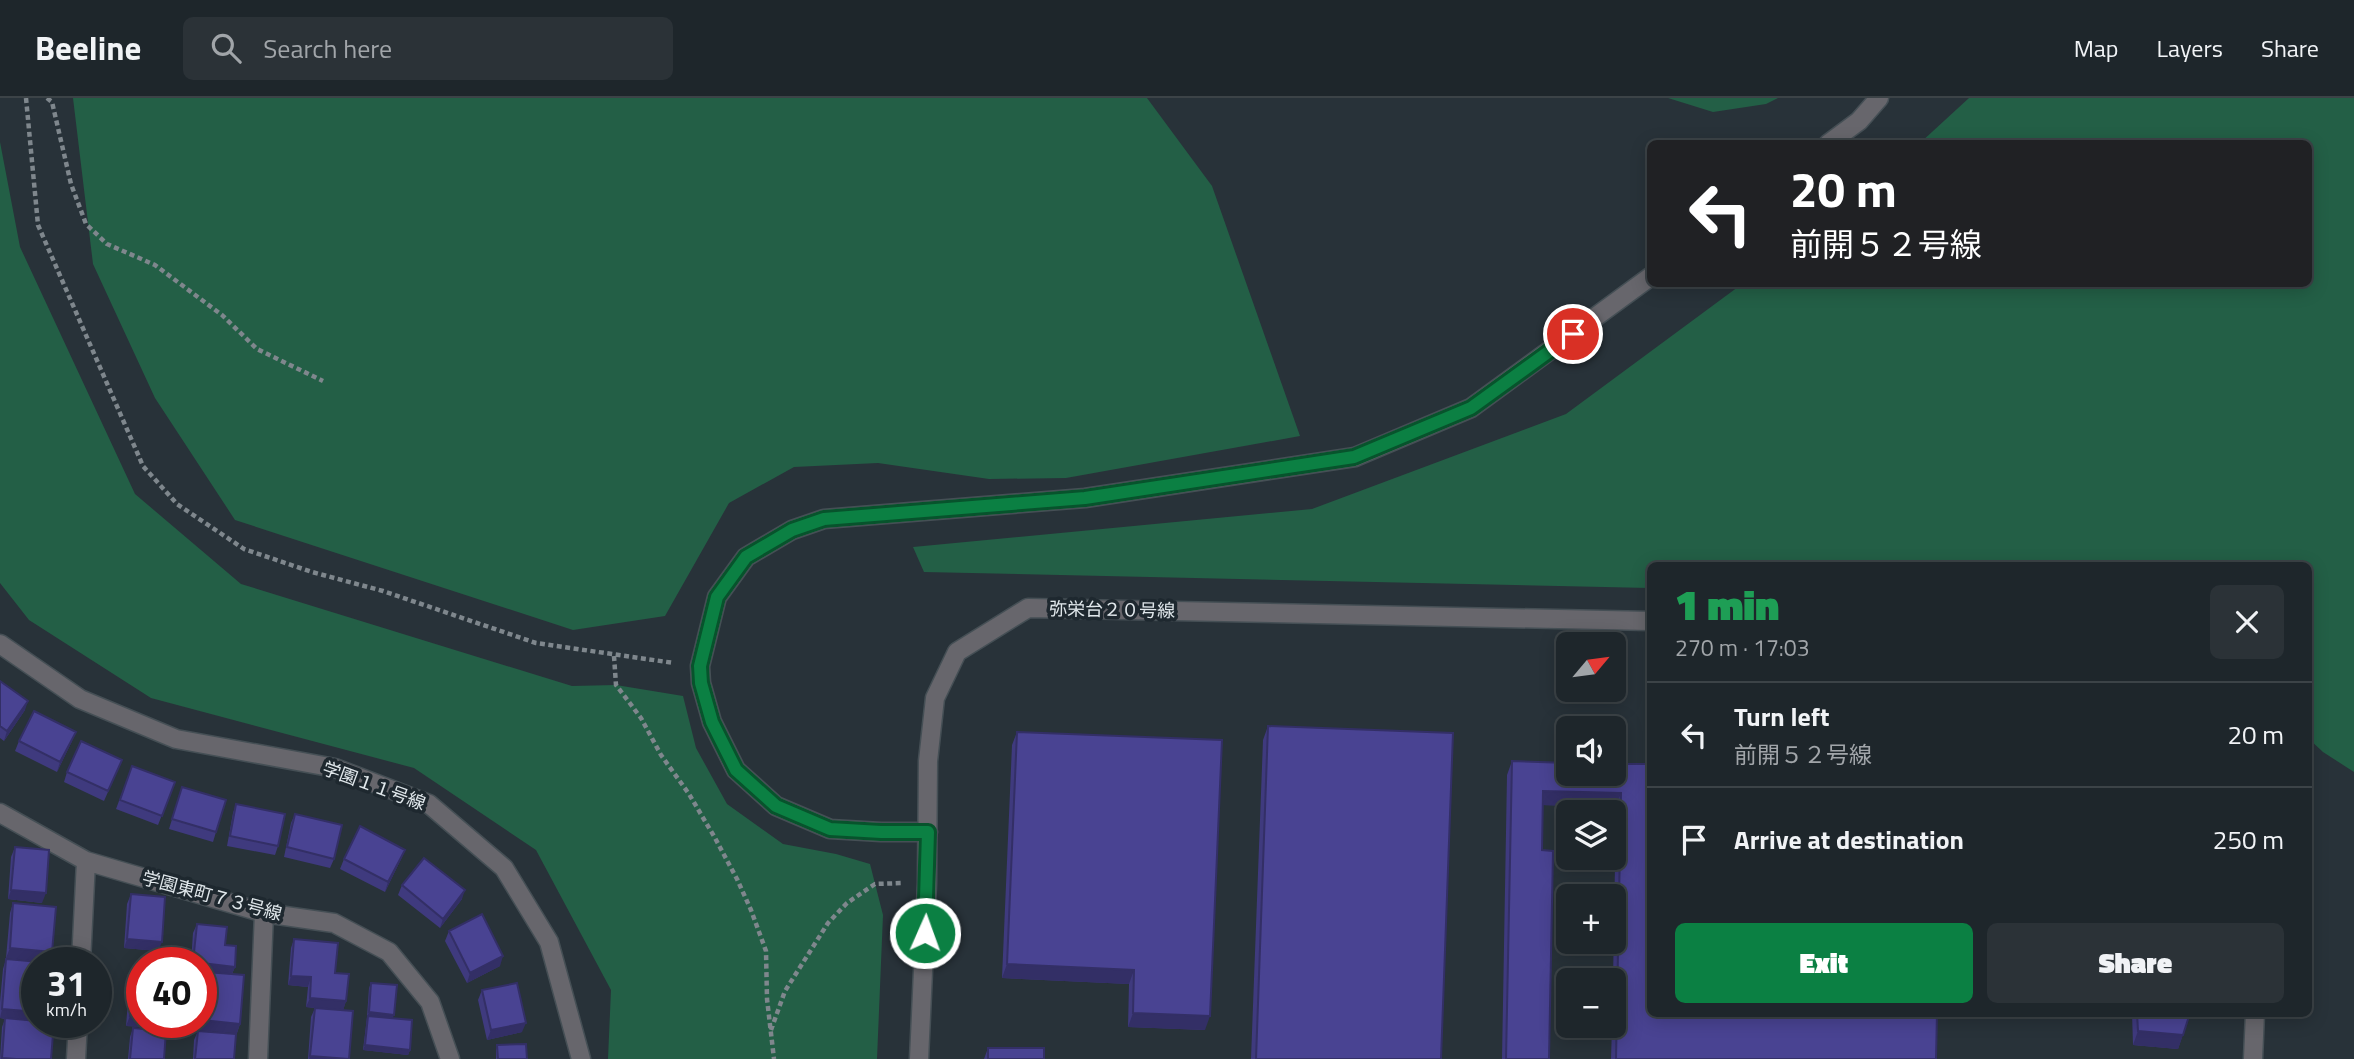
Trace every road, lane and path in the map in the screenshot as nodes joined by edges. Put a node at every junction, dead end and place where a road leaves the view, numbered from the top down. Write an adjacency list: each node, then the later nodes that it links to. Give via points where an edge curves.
1 (26, 98): 9 (path, via 38,225 143,466 177,504 244,549 536,643)
2 (47, 98): 6 (path, via 52,102 71,184 86,224 107,244 155,265 222,315 257,349)
3 (1879, 98): 4 (street)
4 (1833, 140)
5 (1647, 279): 10 (street, via 1471,408 1354,457 1085,498 824,519 792,530 746,557 717,597)
6 (323, 381)
7 (1647, 621): 12 (street, 弥栄台２０号線, via 1028,608 957,652 935,698 928,761)
8 (0, 644): 23 (street, 学園１１号線, via 79,699 176,739 335,768 429,804 505,868 550,942)
9 (614, 656): 10 (path); 18 (path, via 616,685 689,794 747,900 766,951)
10 (700, 666): 12 (street, via 712,722 736,770 776,806 830,829)
11 (0, 813): 13 (street, 学園東町７３号線)
12 (928, 832): 14 (street, 弥栄台２０号線)
13 (86, 861): 15 (street, 学園東町７３号線); 16 (street)
14 (927, 883): 18 (path, via 875,884 847,903 828,923 785,991); 25 (street, 弥栄台２０号線)
15 (264, 913): 21 (street); 22 (street, 学園東町７３号線, via 334,923 389,952 430,1002)
16 (82, 947)
17 (2255, 1017): 26 (street)
18 (771, 1030): 24 (path)
19 (77, 1038): 20 (street)
20 (76, 1059)
21 (258, 1059)
22 (450, 1059)
23 (581, 1059)
24 (774, 1059)
25 (919, 1059)
26 (2253, 1059)

